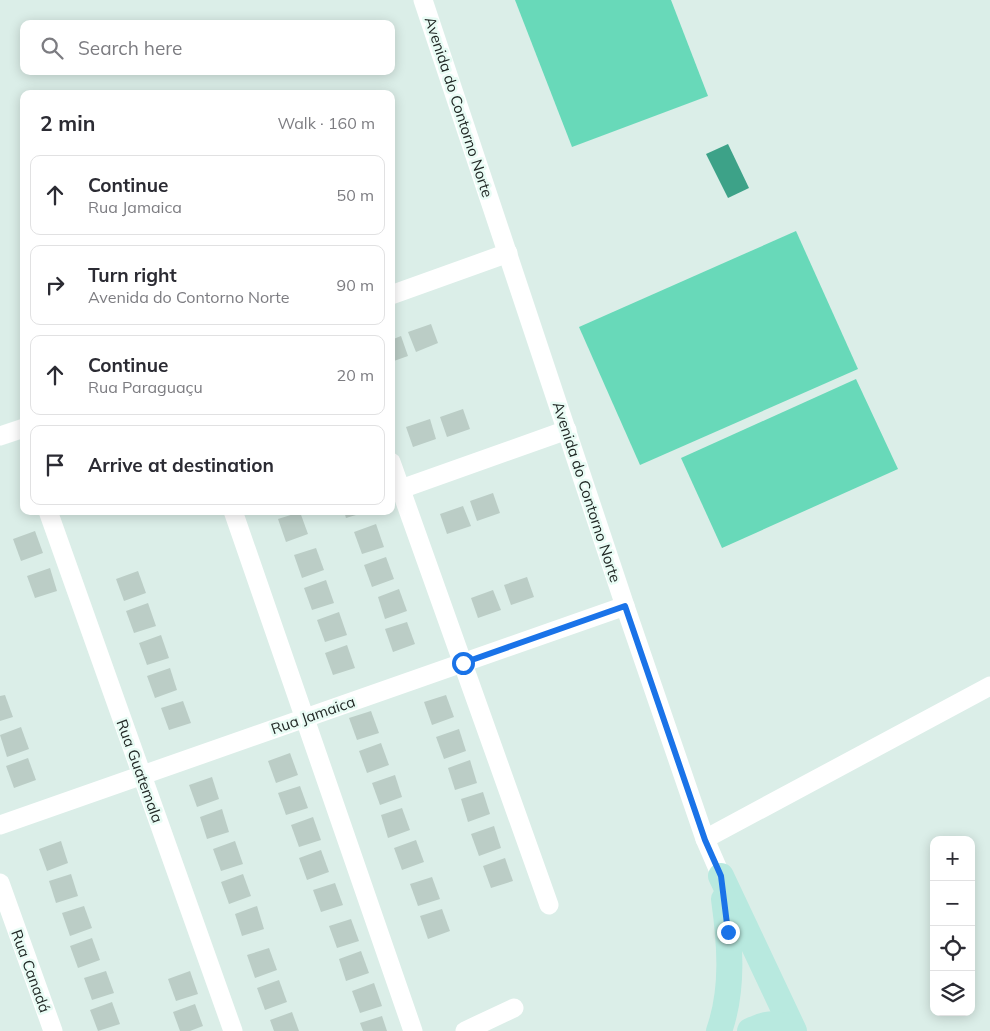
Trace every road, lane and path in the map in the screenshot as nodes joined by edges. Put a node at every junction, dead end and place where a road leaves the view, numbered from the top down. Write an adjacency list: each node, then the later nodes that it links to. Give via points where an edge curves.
1 (423, 0): 2 (street, Avenida do Contorno Norte)
2 (508, 253): 3 (street); 4 (street, Avenida do Contorno Norte)
3 (395, 294)
4 (567, 430): 8 (street); 11 (street, Avenida do Contorno Norte)
5 (20, 433): 6 (street)
6 (0, 436)
7 (395, 473): 8 (street)
8 (401, 489): 12 (street)
9 (49, 515): 15 (street, Rua Guatemala)
10 (234, 515): 14 (street)
11 (625, 606): 12 (street, Rua Jamaica); 17 (street, Avenida do Contorno Norte)
12 (463, 663): 14 (street, Rua Jamaica); 20 (street)
13 (990, 686): 17 (street)
14 (305, 718): 15 (street, Rua Jamaica); 24 (street)
15 (142, 775): 16 (street, Rua Jamaica); 23 (street, Rua Guatemala)
16 (0, 825)
17 (705, 840): 18 (street, Avenida do Contorno Norte)
18 (721, 876): 26 (street, via 729,958 726,1005); 28 (street, Avenida do Contorno Norte)
19 (0, 884): 22 (street, Rua Canadá)
20 (549, 905)
21 (514, 1008): 25 (street)
22 (53, 1031)
23 (233, 1031)
24 (413, 1031)
25 (465, 1031)
26 (719, 1031)
27 (750, 1031): 28 (street, via 773,1024)
28 (794, 1031)

